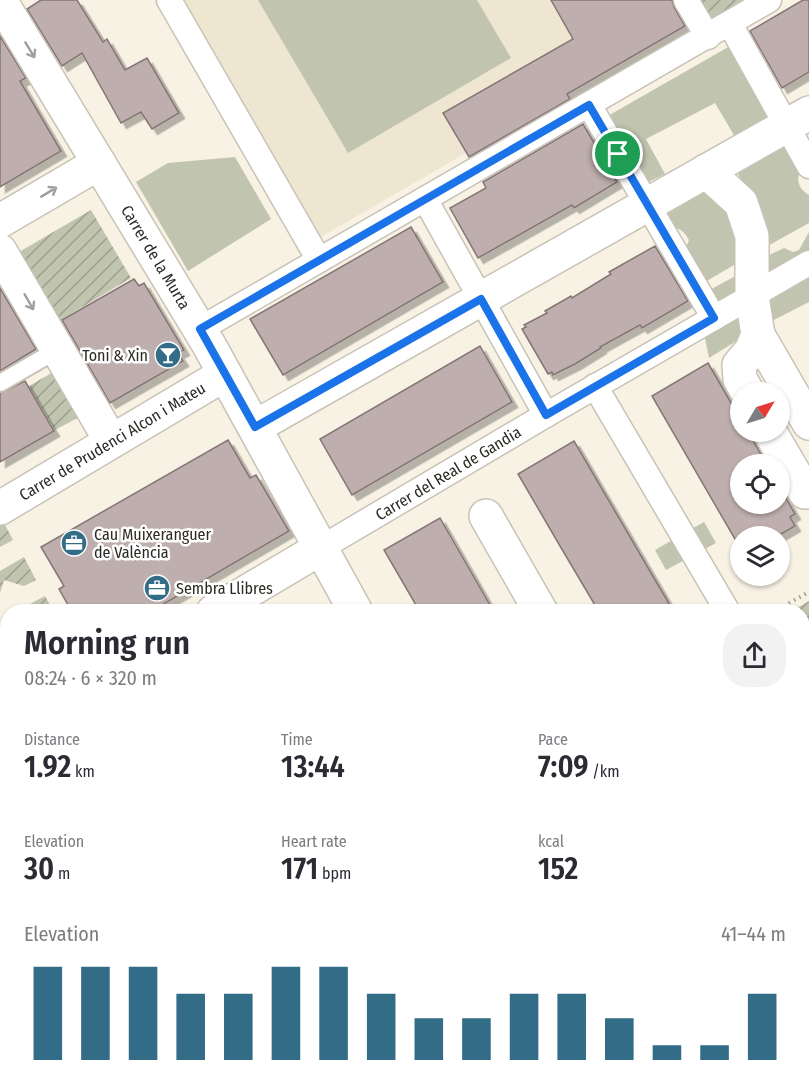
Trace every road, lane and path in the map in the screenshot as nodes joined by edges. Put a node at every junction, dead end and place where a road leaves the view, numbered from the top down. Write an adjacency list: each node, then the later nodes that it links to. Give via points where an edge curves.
1 (0, 0): 9 (street, Carrer de la Murta, one-way to 9)
2 (169, 0): 16 (street)
3 (686, 0): 6 (street)
4 (769, 0): 5 (street)
5 (730, 24): 6 (street); 8 (street)
6 (708, 37): 7 (street)
7 (589, 105): 12 (street); 13 (street)
8 (797, 120): 10 (street); 11 (street)
9 (99, 163): 14 (street, one-way to 9); 21 (street, Carrer de la Murta)
10 (809, 166)
11 (706, 171): 13 (street); 18 (street, via 741,203 752,236)
12 (425, 199): 16 (street); 19 (street)
13 (647, 203): 19 (street); 20 (street)
14 (0, 221)
15 (0, 251): 23 (street, one-way to 23)
16 (319, 260): 21 (street)
17 (809, 263): 18 (street, Carrer del Real de Gandia)
18 (752, 296): 20 (street, Carrer del Real de Gandia); 22 (street)
19 (481, 299): 28 (street); 30 (street)
20 (714, 318): 27 (street, Carrer del Real de Gandia)
21 (200, 329): 24 (street, Carrer de la Murta)
22 (758, 335): 26 (street, via 739,365); 29 (street)
23 (57, 350): 25 (lane); 31 (street)
24 (225, 374): 30 (street, Carrer de la Murta); 31 (street, Carrer de Prudenci Alcon i Mateu)
25 (0, 382)
26 (742, 382)
27 (595, 386): 28 (street, Carrer del Real de Gandia); 41 (street)
28 (546, 415): 36 (street, Carrer del Real de Gandia)
29 (809, 423)
30 (255, 427): 36 (street, Carrer de la Murta)
31 (111, 441): 34 (street, Carrer de Prudenci Alcon i Mateu)
32 (776, 442): 33 (street, via 805,492)
33 (809, 492)
34 (0, 508)
35 (486, 516): 40 (street)
36 (321, 548): 38 (street, Carrer del Real de Gandia); 39 (street, Carrer de la Murta)
37 (809, 592): 42 (path)
38 (226, 604)
39 (352, 604)
40 (536, 604)
41 (723, 604)
42 (787, 604)

